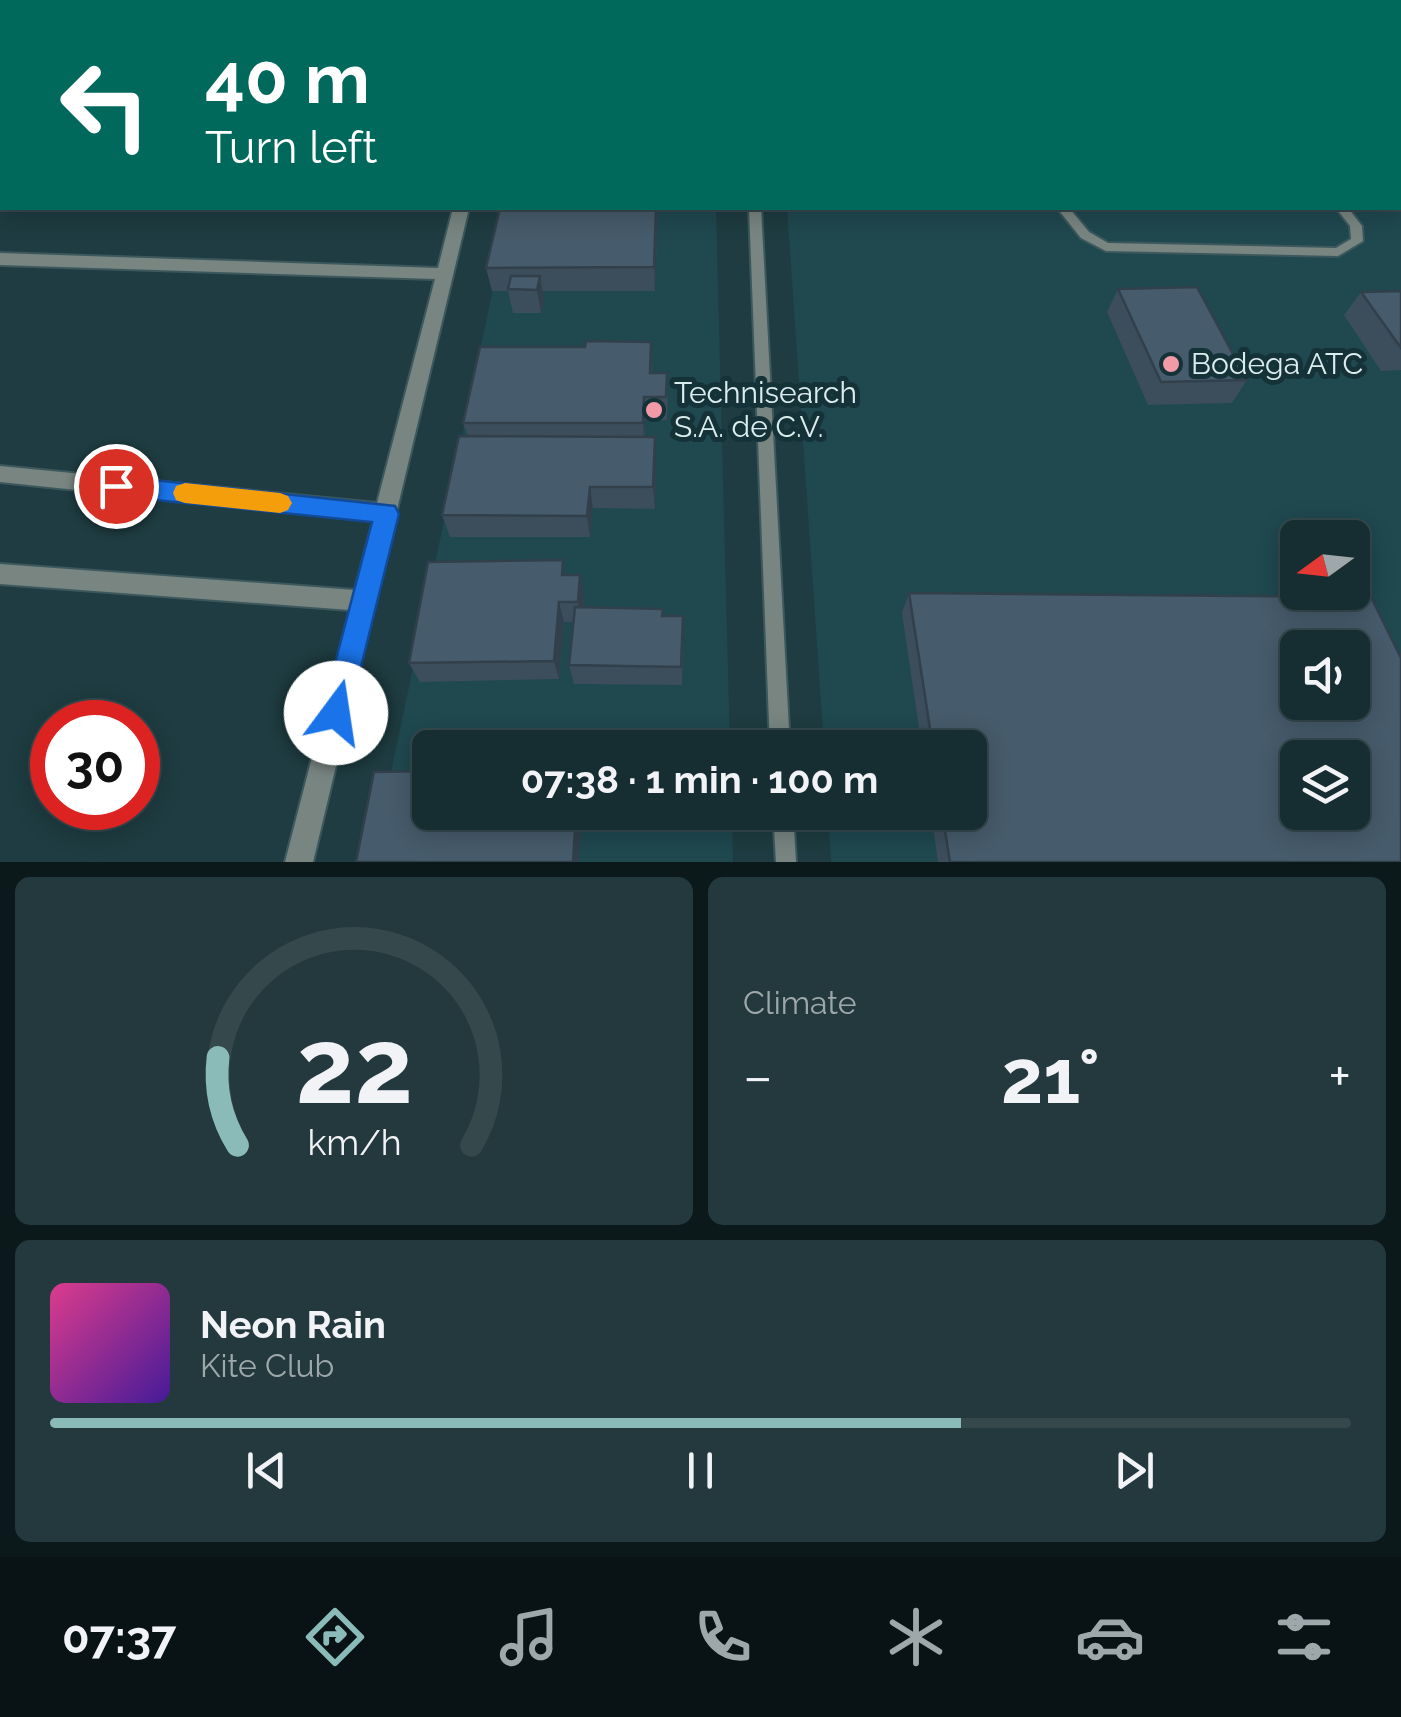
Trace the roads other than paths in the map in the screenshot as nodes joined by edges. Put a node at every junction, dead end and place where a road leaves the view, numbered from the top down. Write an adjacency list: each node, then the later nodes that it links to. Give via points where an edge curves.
1 (461, 210): 6 (street)
2 (755, 210): 11 (lane)
3 (1066, 210): 4 (lane, via 1085,234 1106,246 1338,252 1357,241 1356,226)
4 (1344, 210)
5 (0, 259): 6 (street)
6 (445, 274): 8 (street)
7 (0, 474): 8 (street)
8 (386, 514): 10 (street)
9 (0, 574): 10 (street)
10 (364, 601): 13 (street)
11 (779, 730)
12 (785, 830): 14 (lane)
13 (299, 862)
14 (786, 862)

